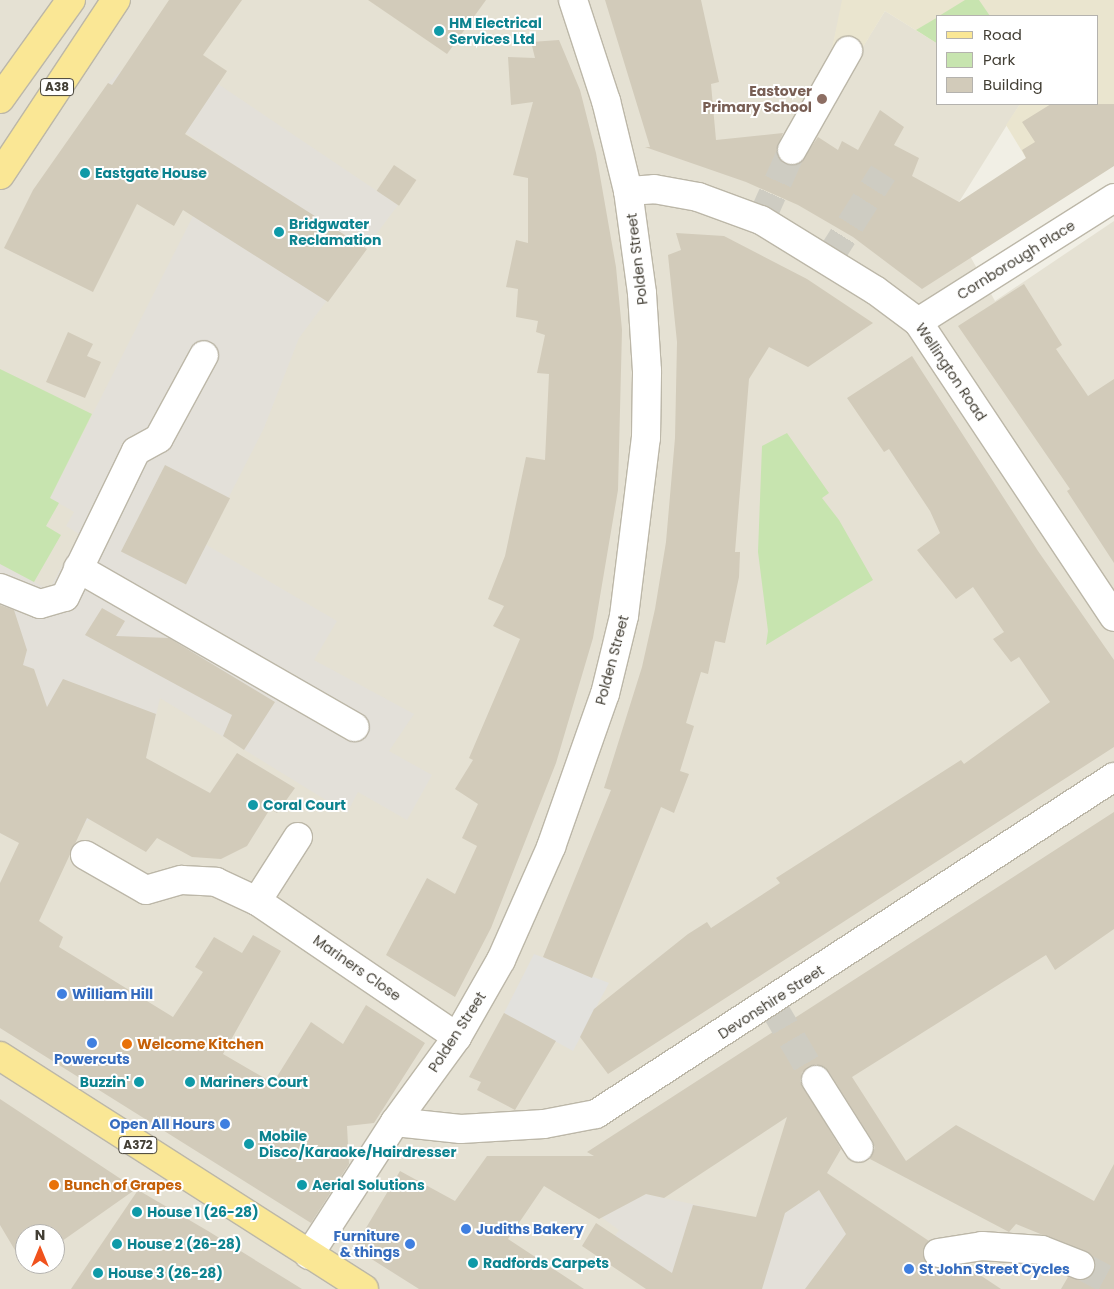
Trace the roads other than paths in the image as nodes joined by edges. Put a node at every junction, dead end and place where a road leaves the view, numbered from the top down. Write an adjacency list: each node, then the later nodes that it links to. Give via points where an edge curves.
1 (71, 0): 5 (main road, A38)
2 (116, 0): 8 (main road, A38)
3 (573, 0): 9 (street, Polden Street, via 606,101)
4 (848, 51): 7 (street)
5 (10, 70): 6 (main road, A38)
6 (0, 99)
7 (792, 150)
8 (0, 175)
9 (628, 191): 11 (street, Wellington Road, via 654,189 698,197 761,220 875,290); 21 (street, Polden Street, via 642,293 648,371 641,504 624,616 604,694 551,847 501,960)
10 (1114, 198): 11 (street, Cornborough Place)
11 (918, 322): 15 (street, Wellington Road)
12 (204, 355): 13 (street, via 158,438 136,451)
13 (78, 568): 14 (street, via 65,596 40,604); 16 (street)
14 (0, 588)
15 (1114, 618)
16 (354, 727)
17 (1114, 777): 24 (street, Devonshire Street, via 596,1114 544,1124 461,1129)
18 (298, 837): 20 (street)
19 (85, 855): 20 (street, Mariners Close, via 146,890 182,880 216,882)
20 (257, 901): 21 (street, Mariners Close)
21 (457, 1037): 24 (street, Polden Street)
22 (0, 1056): 27 (main road, A372)
23 (816, 1080): 25 (street)
24 (395, 1122): 27 (street, Polden Street)
25 (859, 1148)
26 (938, 1253): 28 (street, via 982,1246 1042,1250)
27 (309, 1254): 29 (main road, A372)
28 (1080, 1265)
29 (364, 1289)

